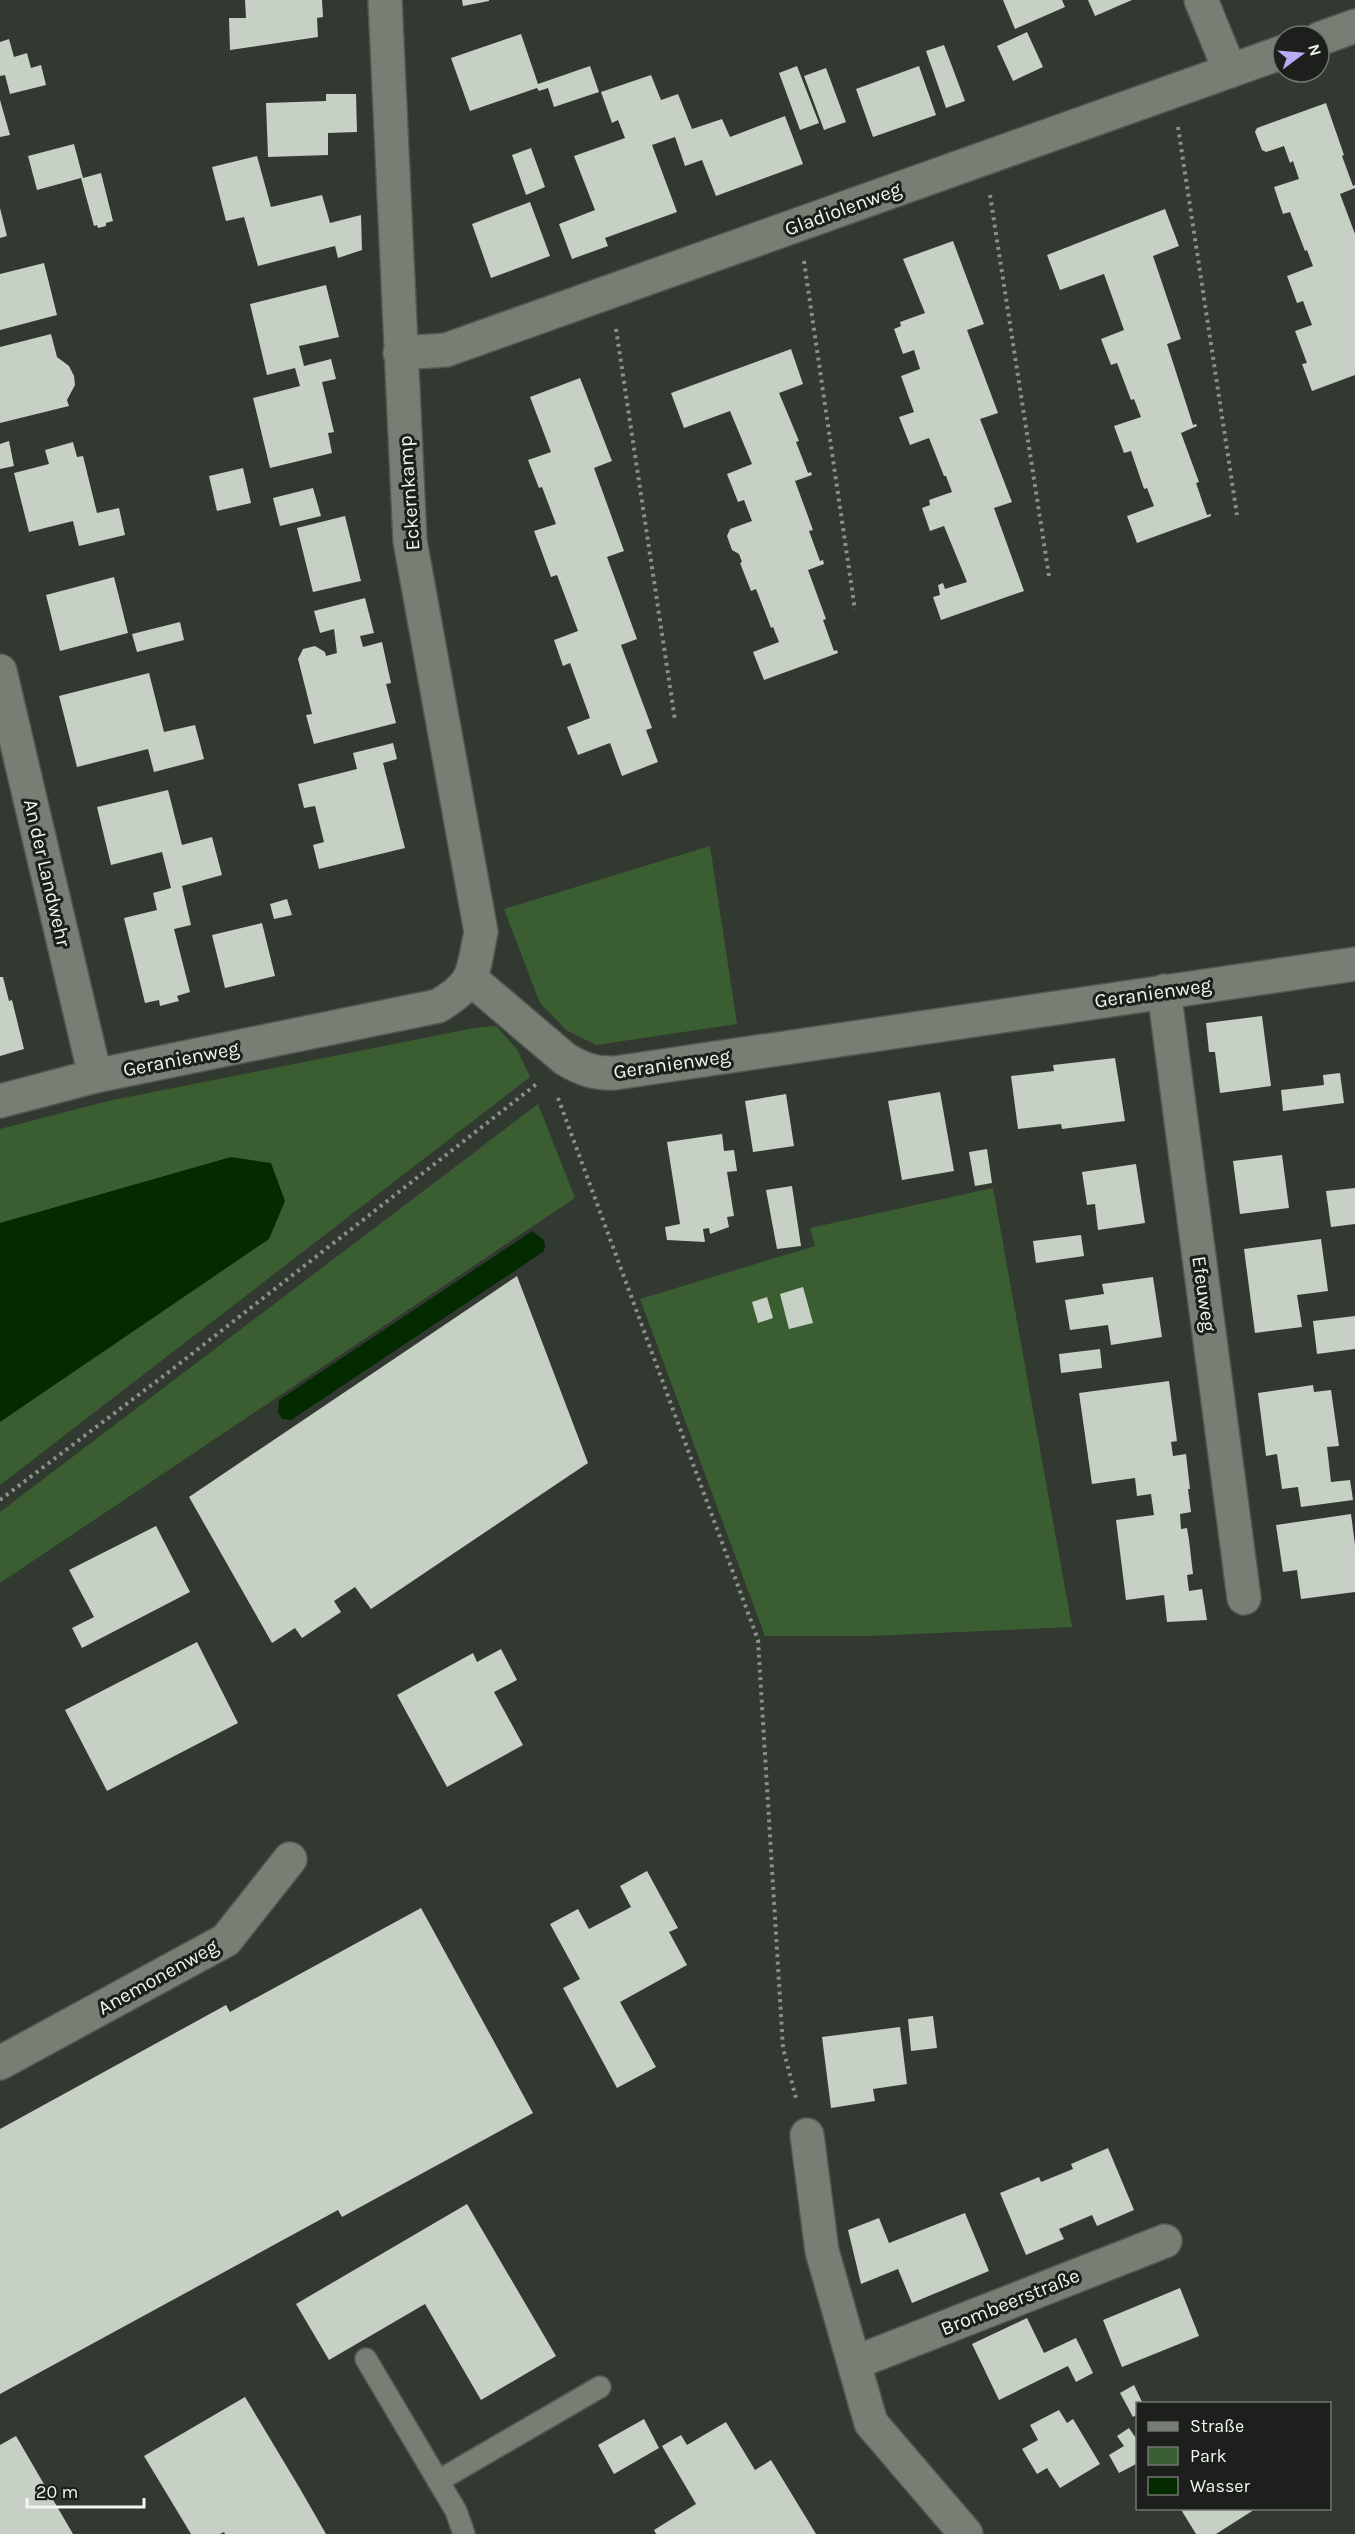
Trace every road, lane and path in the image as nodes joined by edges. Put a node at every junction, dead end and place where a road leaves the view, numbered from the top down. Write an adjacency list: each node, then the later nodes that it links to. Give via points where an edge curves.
1 (385, 0): 11 (street, Eckernkamp)
2 (1201, 0): 6 (street)
3 (1355, 26): 4 (street)
4 (1331, 35)
5 (1271, 56): 6 (street, Gladiolenweg)
6 (1230, 71): 7 (street, Gladiolenweg)
7 (1172, 92): 8 (street, Gladiolenweg); 12 (path)
8 (984, 158): 9 (street, Gladiolenweg); 13 (path)
9 (799, 224): 10 (street, Gladiolenweg); 14 (path)
10 (610, 291): 11 (street, Gladiolenweg, via 446,350); 16 (path)
11 (400, 353): 18 (street, Eckernkamp, via 411,541 481,932)
12 (1237, 515)
13 (1049, 576)
14 (855, 610)
15 (0, 670): 20 (street, An der Landwehr)
16 (675, 720)
17 (1355, 964): 19 (street, Geranienweg)
18 (471, 979): 19 (street, Geranienweg, via 565,1059 598,1073); 20 (street, Geranienweg, via 458,994 438,1006)
19 (1164, 991): 25 (street, Efeuweg)
20 (95, 1076): 23 (street, Geranienweg)
21 (543, 1081): 24 (path)
22 (554, 1088): 28 (path, via 758,1640 783,2048)
23 (0, 1101)
24 (0, 1500)
25 (1244, 1598)
26 (290, 1859): 27 (street, Anemonenweg, via 226,1940)
27 (0, 2063)
28 (807, 2135): 31 (street, via 822,2251)
29 (1165, 2241): 31 (street, Brombeerstraße)
30 (366, 2359): 33 (lane)
31 (854, 2363): 35 (street, via 872,2423)
32 (600, 2387): 33 (lane)
33 (438, 2481): 34 (lane)
34 (464, 2534)
35 (966, 2534)

